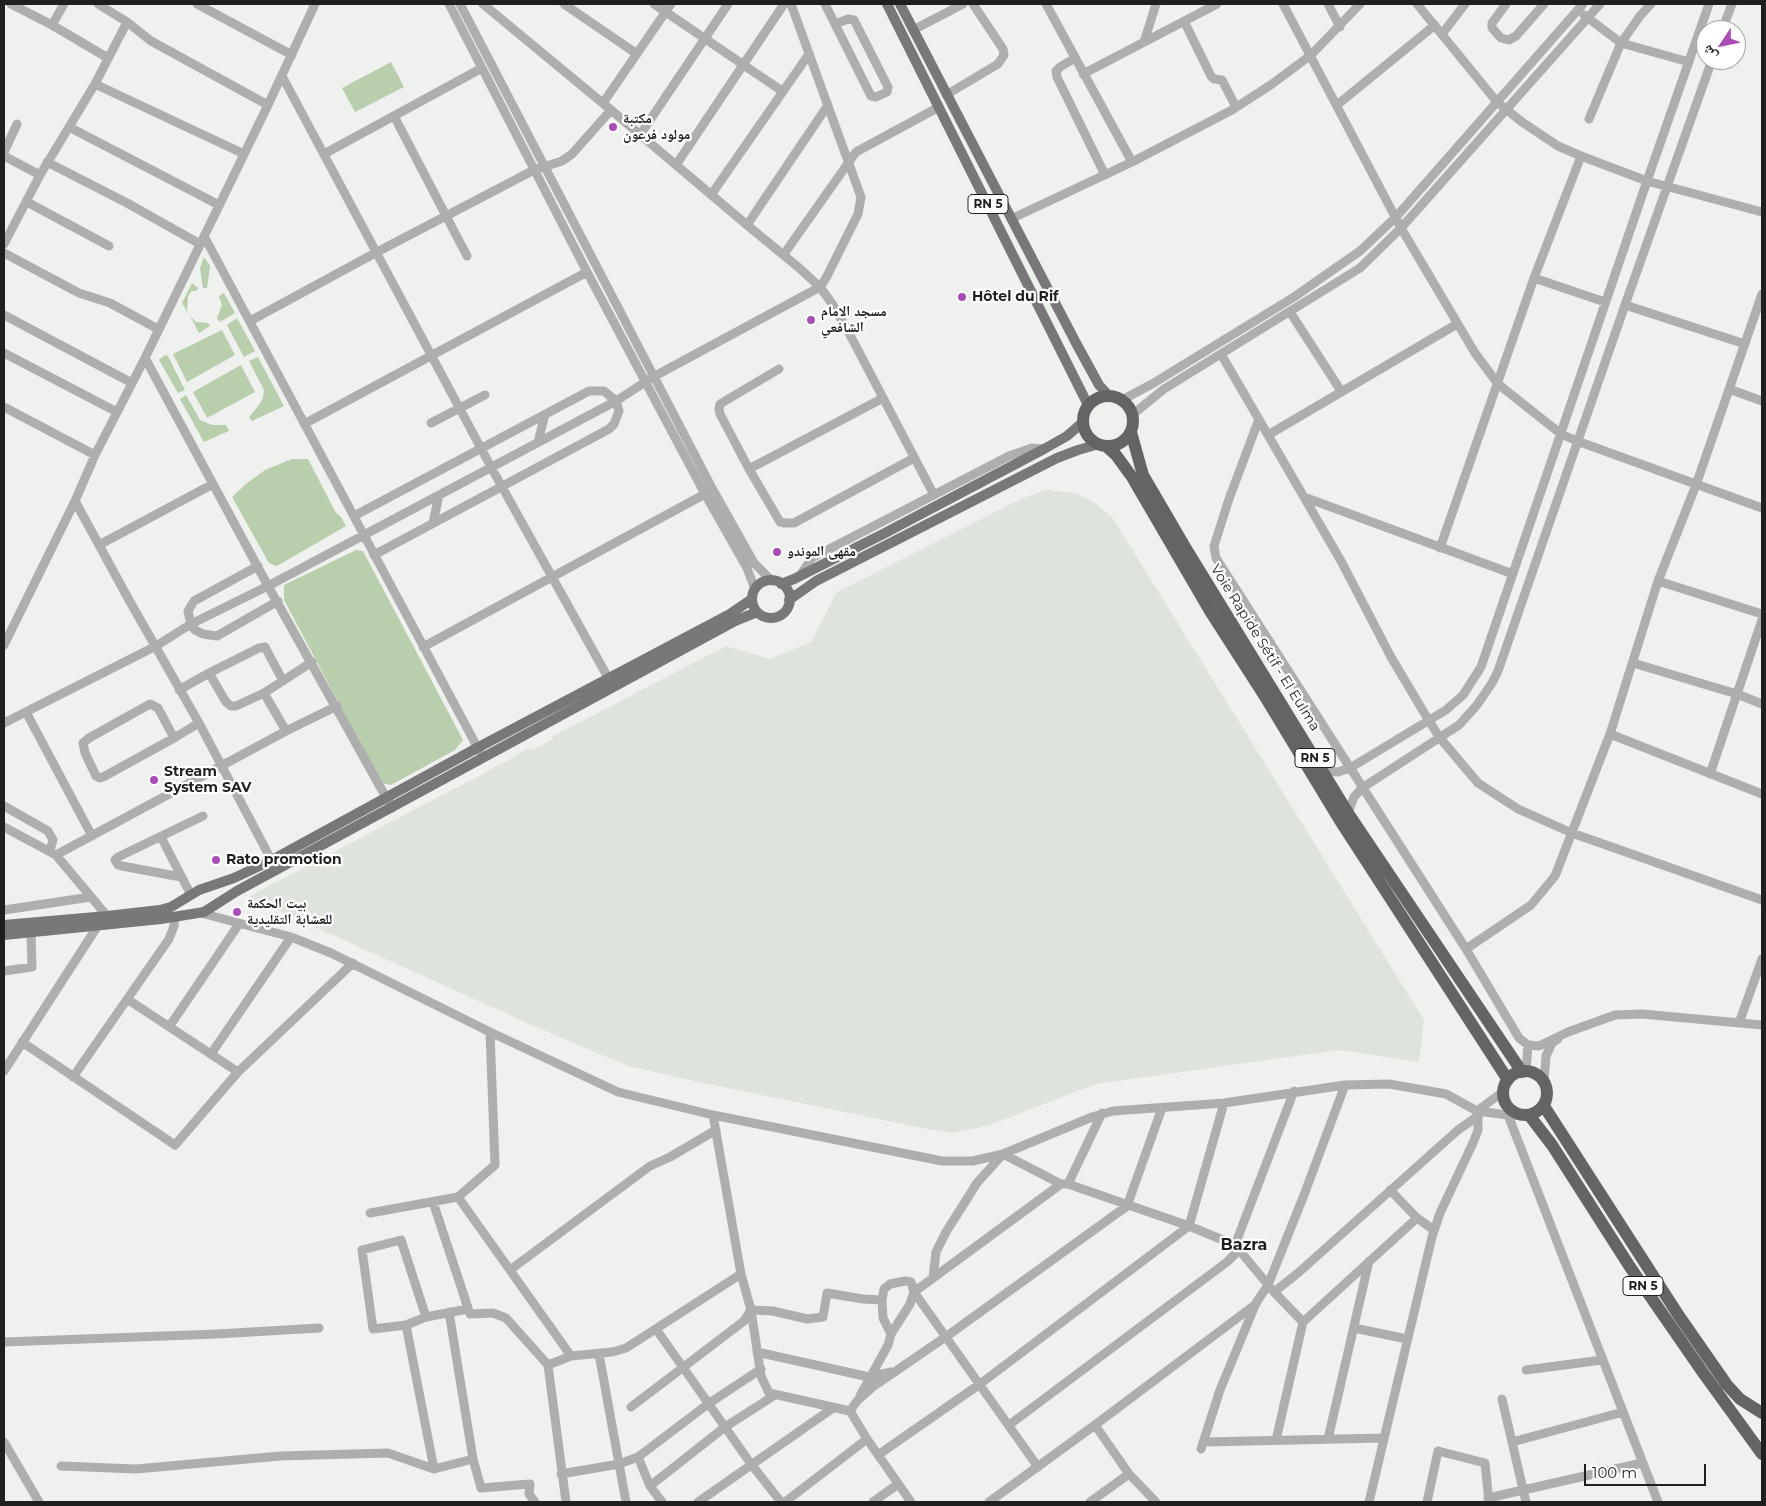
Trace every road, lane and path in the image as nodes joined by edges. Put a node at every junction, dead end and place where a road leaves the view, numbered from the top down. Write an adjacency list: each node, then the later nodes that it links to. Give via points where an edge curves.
1 (11, 4): 39 (street)
2 (64, 4): 39 (street)
3 (98, 4): 37 (street)
4 (197, 4): 49 (street)
5 (315, 4): 49 (street)
6 (449, 4): 55 (street)
7 (460, 4): 85 (street)
8 (483, 4): 63 (street)
9 (564, 4): 47 (street)
10 (654, 4): 33 (street)
11 (728, 4): 44 (street)
12 (790, 4): 48 (street); 54 (street)
13 (825, 4): 38 (street)
14 (887, 4): 67 (main road, RN 5)
15 (900, 4): 42 (main road, RN 5)
16 (963, 4): 42 (street)
17 (973, 4): 61 (street, via 1004,55 998,64)
18 (1046, 4): 52 (street)
19 (1156, 4): 45 (street)
20 (1283, 4): 50 (street)
21 (1328, 4): 41 (street)
22 (1360, 4): 41 (street)
23 (1417, 4): 40 (street)
24 (1465, 4): 43 (street)
25 (1506, 4): 26 (street, via 1492,28 1501,38 1509,40)
26 (1544, 4)
27 (1600, 4): 34 (street)
28 (1651, 4): 46 (street)
29 (1710, 4): 53 (street)
30 (1732, 4): 35 (street)
31 (1211, 5): 36 (street)
32 (1581, 7): 34 (street); 62 (street)
33 (668, 8): 44 (street); 47 (street)
34 (1588, 18): 46 (street); 70 (street)
35 (1726, 20)
36 (1184, 21): 45 (street); 68 (street, via 1211,76 1222,80)
37 (127, 22): 51 (street); 64 (street, via 151,41)
38 (836, 24): 38 (street, via 854,20 888,87 887,92 871,96)
39 (52, 25): 51 (street)
40 (1435, 25): 43 (street); 66 (street)
41 (1340, 27): 50 (street)
42 (913, 30): 61 (main road, RN 5)
43 (1442, 34): 62 (street)
44 (705, 38): 54 (street); 75 (street)
45 (1144, 42): 57 (street)
46 (1621, 43): 53 (street); 72 (street)
47 (637, 54): 63 (street)
48 (809, 54): 60 (street); 65 (street)
49 (292, 55): 58 (street)
50 (1311, 55): 66 (street); 68 (street)
51 (108, 58): 59 (street)
52 (1075, 58): 57 (street); 88 (street, via 1056,71 1057,77)
53 (1689, 62): 89 (street)
54 (744, 65): 60 (street); 84 (street)
55 (482, 68): 71 (street); 86 (street)
56 (1708, 70): 90 (street)
57 (1083, 74): 83 (street)
58 (282, 76): 64 (street); 78 (street)
59 (95, 84): 74 (street); 77 (street)
60 (782, 91): 91 (street)
61 (946, 95): 97 (main road, RN 5)
62 (1497, 102): 70 (street); 96 (street)
63 (603, 103): 69 (street)
64 (268, 105): 77 (street)
65 (828, 105): 81 (street); 98 (street)
66 (1337, 105): 96 (street)
67 (939, 106): 81 (street, via 856,152); 136 (main road, RN 5)
68 (1236, 107): 83 (street)
69 (611, 110): 75 (street); 85 (street, via 572,154)
70 (1506, 110): 80 (street, via 1558,146); 99 (street)
71 (394, 116): 78 (street); 95 (street)
72 (1589, 118)
73 (17, 124): 76 (street)
74 (69, 127): 82 (street); 93 (street)
75 (640, 135): 84 (street)
76 (4, 152)
77 (244, 154): 93 (street)
78 (324, 154): 104 (street)
79 (4, 156): 87 (street)
80 (1581, 156): 89 (street); 109 (street)
81 (849, 160): 106 (street); 110 (street, via 861,204)
82 (47, 162): 87 (street); 101 (street)
83 (1132, 162): 88 (street)
84 (676, 165): 91 (street)
85 (544, 167): 86 (street); 125 (street)
86 (534, 170): 95 (street); 108 (street)
87 (40, 175): 92 (street)
88 (1105, 175): 97 (street)
89 (1647, 181): 90 (street); 112 (street)
90 (1666, 186): 94 (street); 113 (street)
91 (711, 195): 98 (street)
92 (27, 202): 100 (street); 103 (street)
93 (219, 205): 101 (street)
94 (1762, 212)
95 (448, 216): 104 (street); 107 (street)
96 (1396, 217): 99 (street); 133 (street, via 1360,251 1294,297)
97 (1011, 219): 131 (main road, RN 5, via 1099,385)
98 (746, 225): 106 (street)
99 (1401, 228): 114 (street, via 1360,268); 117 (street)
100 (6, 234): 102 (street)
101 (202, 240): 116 (street); 118 (street)
102 (4, 244)
103 (108, 246)
104 (377, 252): 116 (street); 122 (street)
105 (4, 253): 118 (street, via 79,293 110,304)
106 (784, 254): 110 (street)
107 (467, 256)
108 (587, 272): 122 (street); 125 (street)
109 (1534, 278): 112 (street); 127 (street)
110 (820, 287): 125 (street); 132 (street)
111 (1762, 296): 119 (street)
112 (1605, 302): 147 (street)
113 (1624, 305): 119 (street); 149 (street)
114 (1290, 312): 121 (street); 129 (street)
115 (4, 315): 126 (street)
116 (250, 321): 145 (street)
117 (1457, 324): 127 (street); 129 (street)
118 (158, 329): 123 (street)
119 (1745, 344): 128 (street)
120 (4, 353): 139 (street)
121 (1222, 354): 141 (street, via 1164,389); 142 (street)
122 (432, 356): 138 (street); 145 (street)
123 (145, 358): 126 (street); 158 (street)
124 (779, 369): 157 (street, via 720,404 720,414)
125 (649, 380): 134 (street); 161 (street); 178 (street, via 752,559)
126 (132, 383): 139 (street)
127 (1498, 384): 147 (street); 171 (street)
128 (1729, 389): 135 (street); 159 (street)
129 (1342, 391): 148 (street)
130 (486, 395): 138 (street)
131 (1109, 396): 133 (highway); 136 (highway)
132 (883, 398): 155 (street); 157 (street)
133 (1122, 400): 141 (highway)
134 (616, 401): 140 (street, via 604,391 588,390); 150 (street); 160 (street, via 619,411 609,429)
135 (1762, 401)
136 (1088, 405): 143 (highway)
137 (4, 407): 154 (street)
138 (460, 408): 144 (street); 152 (street)
139 (117, 412): 154 (street)
140 (545, 414): 150 (street); 152 (street)
141 (1132, 415): 146 (highway)
142 (1259, 420): 148 (street); 212 (street, via 1214,546 1216,558)
143 (1083, 422): 151 (highway, via 1088,436); 153 (main road)
144 (432, 423)
145 (304, 424): 167 (street)
146 (1131, 432): 151 (highway, via 1120,443); 213 (highway, Voie Rapide Sétif - El Eulma / RN 5, via 1143,475 1156,500)
147 (1561, 434): 149 (street); 174 (street)
148 (1268, 435): 164 (street)
149 (1577, 441): 159 (street); 208 (street, via 1498,671 1473,710)
150 (538, 442): 156 (street)
151 (1103, 445): 181 (main road, via 1057,458 816,582); 264 (highway, Voie Rapide Sétif - El Eulma / RN 5, via 1132,477 1210,611)
152 (481, 448): 156 (street); 167 (street)
153 (1044, 449): 163 (street, via 1032,448 1009,456); 176 (main road)
154 (95, 455): 165 (street)
155 (914, 458): 157 (street, via 794,522 785,523 780,522); 163 (street)
156 (491, 467): 160 (street); 162 (street)
157 (749, 469)
158 (213, 484): 170 (street); 173 (street)
159 (1696, 485): 166 (street); 177 (street)
160 (502, 487): 168 (street); 175 (street)
161 (705, 494): 175 (street); 180 (street, via 747,568)
162 (439, 495): 168 (street); 169 (street)
163 (934, 495): 176 (street, via 812,558)
164 (1304, 497): 171 (street); 202 (street)
165 (75, 501): 170 (street); 187 (street)
166 (1762, 508)
167 (354, 516): 169 (street)
168 (433, 523): 172 (street)
169 (364, 535): 172 (street); 179 (street)
170 (99, 545): 189 (street)
171 (1440, 548): 174 (street)
172 (374, 555): 190 (street)
173 (258, 566): 179 (street); 186 (street, via 194,601 188,610)
174 (1513, 574): 202 (street, via 1476,677 1455,703)
175 (552, 577): 190 (street); 195 (street)
176 (798, 577): 178 (main road)
177 (1658, 581): 184 (street); 192 (street)
178 (776, 582): 180 (main road, via 762,583); 181 (main road, via 787,591)
179 (268, 586): 182 (street); 186 (street)
180 (754, 594): 183 (main road); 195 (main road, via 730,614)
181 (789, 600): 183 (main road, via 785,612 776,617 766,618)
182 (278, 601): 186 (street, via 217,636 203,634); 191 (street)
183 (757, 612): 195 (main road)
184 (1762, 614)
185 (1762, 620): 198 (street)
186 (191, 624): 189 (street)
187 (6, 633): 188 (street)
188 (4, 645)
189 (156, 646): 196 (street); 201 (street)
190 (423, 647): 209 (street)
191 (312, 662): 194 (street); 200 (street)
192 (1633, 663): 198 (street); 206 (street)
193 (210, 673): 194 (street, via 265,647); 196 (street); 197 (street, via 231,706 239,706)
194 (283, 681): 197 (street)
195 (611, 683): 209 (main road); 210 (main road)
196 (179, 690): 204 (street)
197 (264, 692): 205 (street)
198 (1737, 694): 199 (street); 214 (street)
199 (1762, 704)
200 (337, 706): 205 (street); 217 (street)
201 (26, 712): 203 (street); 224 (street)
202 (1429, 721): 208 (street); 212 (street)
203 (4, 723)
204 (199, 723): 207 (street); 211 (street)
205 (286, 731): 211 (street)
206 (1610, 734): 214 (street); 223 (street)
207 (174, 738): 207 (street, via 158,708 150,704 83,743 96,776 100,778)
208 (1440, 738): 215 (street); 223 (street, via 1478,783 1518,809)
209 (477, 748): 210 (street); 217 (main road)
210 (483, 758): 219 (main road)
211 (221, 767): 224 (street); 227 (street)
212 (1350, 768): 213 (street, via 1338,772); 215 (street)
213 (1322, 770): 220 (highway, Voie Rapide Sétif - El Eulma / RN 5)
214 (1710, 774): 216 (street)
215 (1362, 788): 220 (street, via 1354,797); 245 (street)
216 (1762, 794)
217 (387, 798): 219 (street); 227 (main road)
218 (4, 806): 226 (street, via 48,831 53,840)
219 (392, 808): 227 (main road)
220 (1348, 813): 260 (highway, Voie Rapide Sétif - El Eulma / RN 5)
221 (203, 816): 225 (street)
222 (4, 827): 226 (street)
223 (1572, 833): 232 (street); 245 (street, via 1555,876 1531,905)
224 (92, 836): 226 (street)
225 (161, 837): 228 (street); 228 (street, via 115,860 122,866)
226 (53, 853): 231 (street)
227 (274, 864): 229 (main road); 233 (main road)
228 (181, 877): 230 (street)
229 (207, 887): 230 (main road); 233 (main road)
230 (190, 895): 235 (main road); 236 (main road)
231 (91, 897): 234 (street); 237 (street)
232 (1762, 900)
233 (216, 906): 235 (main road)
234 (4, 910)
235 (201, 913): 238 (main road); 239 (street)
236 (160, 915): 237 (main road); 238 (main road); 241 (main road)
237 (106, 916): 240 (main road)
238 (175, 917): 249 (street, via 169,939)
239 (239, 924): 244 (street); 252 (street)
240 (4, 926)
241 (97, 927): 242 (main road); 255 (street)
242 (31, 933): 243 (main road); 248 (street, via 32,967)
243 (4, 935)
244 (291, 938): 247 (street); 257 (street)
245 (1466, 949): 256 (street, via 1519,1038)
246 (1762, 959): 250 (street)
247 (352, 963): 253 (street); 259 (street)
248 (5, 973)
249 (127, 999): 252 (street); 261 (street)
250 (1740, 1022): 251 (street); 254 (street, via 1642,1014 1615,1016)
251 (1762, 1025)
252 (169, 1027): 257 (street)
253 (490, 1032): 271 (street, via 618,1092); 278 (street, via 495,1165)
254 (1568, 1032): 256 (street, via 1539,1046); 262 (street, via 1552,1044 1546,1056)
255 (22, 1042): 258 (street); 261 (street)
256 (1528, 1045): 260 (street)
257 (211, 1054): 259 (street)
258 (4, 1070)
259 (238, 1072): 261 (street, via 174,1145)
260 (1524, 1072): 262 (highway, RN 5, via 1539,1076); 264 (highway, via 1518,1073)
261 (73, 1076)
262 (1544, 1082): 267 (highway, via 1547,1095)
263 (1344, 1085): 265 (street); 269 (street, via 1389,1084 1446,1094); 290 (street)
264 (1506, 1085): 269 (street); 273 (highway, RN 5, via 1504,1099 1508,1106)
265 (1294, 1091): 266 (street); 285 (street)
266 (1224, 1103): 268 (street); 283 (street)
267 (1544, 1106): 273 (highway); 327 (highway, RN 5, via 1722,1377 1740,1399)
268 (1162, 1108): 270 (street); 280 (street)
269 (1477, 1113): 272 (street); 277 (street); 284 (street, via 1478,1130)
270 (1102, 1114): 275 (street); 276 (street)
271 (713, 1115): 274 (street); 275 (street, via 942,1161 973,1161)
272 (1508, 1115): 273 (street); 311 (street)
273 (1525, 1115): 337 (highway, RN 5, via 1552,1145 1630,1267)
274 (716, 1130): 287 (street, via 650,1166); 288 (street)
275 (1003, 1154): 276 (street); 289 (street, via 977,1182 946,1232 936,1252)
276 (1064, 1184): 280 (street); 289 (street)
277 (1390, 1190): 282 (street); 292 (street)
278 (458, 1198): 279 (street); 287 (street)
279 (432, 1202): 281 (street); 295 (street)
280 (1127, 1206): 283 (street); 305 (street)
281 (370, 1212)
282 (1417, 1218): 284 (street); 286 (street)
283 (1189, 1226): 285 (street); 318 (street)
284 (1434, 1230): 306 (street)
285 (1235, 1245): 290 (street); 328 (street, via 1235,1254 1227,1262)
286 (1369, 1261): 299 (street); 302 (street)
287 (510, 1270): 310 (street)
288 (742, 1274): 296 (street); 303 (street)
289 (933, 1278): 291 (street)
290 (1268, 1284): 292 (street); 294 (street)
291 (914, 1292): 293 (street, via 911,1282 890,1284 884,1289); 304 (street); 305 (street)
292 (1274, 1292): 299 (street)
293 (882, 1300): 296 (street, via 827,1292 824,1317 807,1319 773,1311); 304 (street, via 884,1318)
294 (1256, 1303): 329 (street); 334 (street, via 1220,1390 1203,1446)
295 (468, 1309): 297 (street); 312 (street, via 470,1314 492,1313 506,1318)
296 (751, 1310): 308 (street); 313 (street, via 744,1321)
297 (449, 1312): 298 (street); 340 (street)
298 (426, 1317): 300 (street); 300 (street, via 401,1240 362,1250 373,1329)
299 (1302, 1322): 334 (street)
300 (406, 1324): 346 (street)
301 (319, 1328): 307 (street)
302 (1354, 1328): 306 (street); 333 (street)
303 (656, 1330): 309 (street, via 626,1348); 313 (street)
304 (891, 1334): 317 (street)
305 (947, 1336): 316 (street); 318 (street)
306 (1407, 1339): 331 (street)
307 (4, 1342)
308 (757, 1352): 314 (street); 317 (street)
309 (599, 1354): 310 (street); 342 (street)
310 (571, 1356): 312 (street)
311 (1602, 1360): 315 (street); 326 (street)
312 (548, 1364): 347 (street)
313 (683, 1367): 322 (street); 323 (street)
314 (761, 1368): 319 (street, via 764,1386 768,1394); 322 (street)
315 (1526, 1370)
316 (896, 1372): 317 (street); 321 (street)
317 (869, 1377): 321 (street)
318 (980, 1384): 328 (street); 338 (street)
319 (774, 1395): 324 (street); 330 (street)
320 (1502, 1399): 336 (street)
321 (857, 1401): 325 (street)
322 (708, 1404): 330 (street); 339 (street)
323 (630, 1407)
324 (833, 1408): 325 (street); 343 (street)
325 (850, 1412): 332 (street)
326 (1623, 1412): 336 (street); 341 (street)
327 (1762, 1413)
328 (1009, 1425): 345 (street)
329 (1095, 1425): 345 (street); 348 (street)
330 (725, 1427): 343 (street); 350 (street)
331 (1384, 1438): 333 (street); 366 (street)
332 (867, 1439): 338 (street); 360 (street)
333 (1328, 1439): 334 (street)
334 (1276, 1440)
335 (4, 1442): 353 (street)
336 (1512, 1442): 351 (street)
337 (1762, 1454)
338 (878, 1455): 349 (street)
339 (638, 1457): 342 (street); 350 (street)
340 (473, 1460): 346 (street); 354 (street, via 481,1488 530,1484 530,1494)
341 (1642, 1463): 351 (street); 369 (street)
342 (619, 1464): 347 (street); 356 (street)
343 (751, 1464): 358 (street); 359 (street)
344 (61, 1466): 346 (street, via 136,1469 280,1456 388,1453)
345 (1038, 1467): 363 (street)
346 (434, 1469)
347 (561, 1474): 355 (street)
348 (1129, 1474): 364 (street); 365 (street)
349 (898, 1484): 361 (street); 362 (street)
350 (650, 1486): 357 (street)
351 (1524, 1490): 352 (street); 368 (street)
352 (1488, 1500): 367 (street, via 1485,1463 1438,1450)
353 (39, 1502)
354 (535, 1502)
355 (566, 1502)
356 (626, 1502)
357 (662, 1502)
358 (698, 1502)
359 (781, 1502)
360 (786, 1502)
361 (873, 1502)
362 (911, 1502)
363 (989, 1502)
364 (1090, 1502)
365 (1156, 1502)
366 (1369, 1502)
367 (1427, 1502)
368 (1526, 1502)
369 (1658, 1502)

